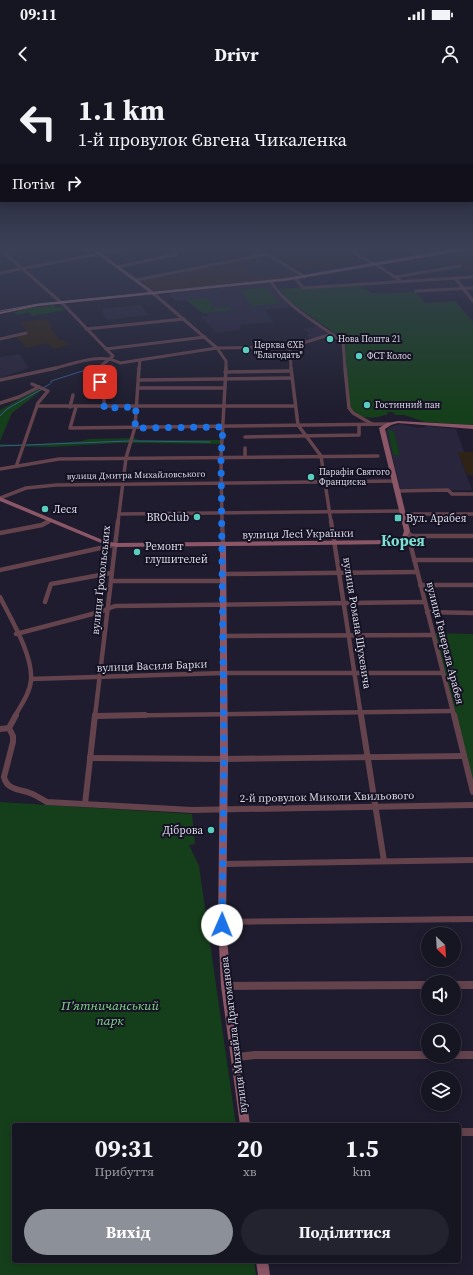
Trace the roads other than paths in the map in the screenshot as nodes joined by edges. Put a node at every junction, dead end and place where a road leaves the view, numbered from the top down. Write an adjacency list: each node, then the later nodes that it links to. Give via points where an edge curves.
1 (62, 303): 4 (main road); 6 (street)
2 (165, 303): 5 (street)
3 (288, 303): 8 (street)
4 (0, 312)
5 (184, 319): 6 (street); 9 (street)
6 (86, 329): 12 (street)
7 (26, 333): 10 (street)
8 (332, 334): 11 (street); 35 (street, via 343,343 349,408)
9 (205, 337): 12 (street); 13 (street)
10 (0, 339)
11 (290, 347): 13 (street); 16 (street)
12 (106, 348): 14 (street, via 113,356)
13 (217, 348): 15 (street); 17 (street, вулиця Михайла Драгоманова, via 226,361)
14 (111, 358): 15 (street, via 120,363); 20 (street, via 100,358); 34 (street, via 102,365 100,382 105,396)
15 (140, 360): 21 (street, вулиця Ґрохольських)
16 (290, 371): 17 (street); 18 (street)
17 (225, 372): 19 (street, вулиця Михайла Драгоманова)
18 (291, 378): 19 (street); 29 (street)
19 (225, 379): 21 (street); 25 (street, вулиця Михайла Драгоманова)
20 (0, 380)
21 (139, 380): 24 (street, вулиця Ґрохольських)
22 (32, 384): 23 (street)
23 (39, 387): 27 (street, via 20,397); 28 (street, via 48,391)
24 (138, 388): 25 (street); 32 (street, вулиця Ґрохольських)
25 (225, 388): 33 (street, вулиця Михайла Драгоманова)
26 (73, 395): 30 (street)
27 (0, 403)
28 (37, 406): 30 (street); 51 (street)
29 (295, 406): 33 (street); 37 (street)
30 (70, 407): 31 (street)
31 (76, 407): 34 (street); 41 (street, via 70,428)
32 (136, 407): 33 (street); 34 (street); 41 (street, вулиця Ґрохольських)
33 (225, 407): 39 (street, вулиця Михайла Драгоманова)
34 (104, 408)
35 (372, 424): 36 (street); 38 (street); 42 (street)
36 (389, 424): 40 (main road, via 398,422); 42 (main road)
37 (298, 425): 38 (street); 39 (street); 43 (street)
38 (359, 425): 43 (street, via 359,435)
39 (223, 427): 41 (street); 48 (street, вулиця Михайла Драгоманова)
40 (473, 427)
41 (135, 428): 50 (street, вулиця Ґрохольських)
42 (382, 428): 54 (main road)
43 (305, 436): 44 (street); 46 (street)
44 (245, 437)
45 (245, 448): 49 (street)
46 (321, 456): 47 (street); 49 (street); 53 (street, вулиця Романа Шухевича)
47 (378, 456)
48 (221, 457): 49 (street); 50 (street); 55 (street, вулиця Михайла Драгоманова)
49 (245, 457)
50 (126, 458): 51 (street, via 58,459); 56 (street, вулиця Ґрохольських)
51 (18, 464): 52 (street)
52 (0, 469)
53 (324, 482): 54 (street, вулиця Дмитра Михайловського); 55 (street, вулиця Дмитра Михайловського); 61 (street, вулиця Романа Шухевича)
54 (395, 482): 57 (main road)
55 (222, 483): 56 (street, вулиця Дмитра Михайловського); 60 (street, вулиця Михайла Драгоманова)
56 (122, 484): 59 (street, вулиця Дмитра Михайловського, via 37,486); 63 (street, вулиця Ґрохольських)
57 (397, 491): 58 (street, via 448,490 452,494); 62 (main road)
58 (473, 494)
59 (0, 498): 65 (main road, вулиця Лесі Українки)
60 (222, 512): 61 (street); 63 (street); 71 (street, вулиця Михайла Драгоманова)
61 (329, 512): 62 (street); 69 (street, вулиця Романа Шухевича)
62 (402, 513): 64 (street); 67 (main road)
63 (119, 514): 73 (street, вулиця Ґрохольських)
64 (473, 514)
65 (51, 520): 66 (street); 73 (main road, вулиця Лесі Українки)
66 (0, 533)
67 (409, 533): 68 (street); 70 (main road, вулиця Лесі Українки, via 402,540); 72 (street, вулиця Генерала Арабея)
68 (473, 536)
69 (335, 543): 70 (main road, вулиця Лесі Українки); 71 (main road, вулиця Лесі Українки); 79 (street, вулиця Романа Шухевича)
70 (385, 543): 72 (street)
71 (223, 544): 73 (main road, вулиця Лесі Українки); 80 (main road, вулиця Михайла Драгоманова)
72 (410, 544): 74 (street, вулиця Генерала Арабея)
73 (114, 545): 76 (street); 78 (street, вулиця Ґрохольських)
74 (414, 560): 75 (street); 77 (street, вулиця Генерала Арабея)
75 (473, 560)
76 (0, 570)
77 (417, 572): 79 (street); 82 (street, вулиця Генерала Арабея)
78 (111, 573): 81 (street, вулиця Ґрохольських); 85 (street, via 51,584)
79 (339, 574): 80 (street); 87 (street, вулиця Романа Шухевича)
80 (224, 578): 81 (street); 88 (main road, вулиця Михайла Драгоманова)
81 (111, 581): 89 (street, вулиця Ґрохольських)
82 (420, 585): 83 (street); 86 (street, вулиця Генерала Арабея)
83 (473, 585)
84 (0, 597): 92 (street)
85 (46, 602)
86 (425, 602): 87 (street); 90 (street, вулиця Генерала Арабея)
87 (343, 603): 88 (street); 95 (street, вулиця Романа Шухевича)
88 (224, 605): 89 (street, via 115,606); 94 (main road, вулиця Михайла Драгоманова)
89 (109, 609): 92 (street); 99 (street, вулиця Ґрохольських)
90 (427, 612): 91 (street); 93 (street, вулиця Генерала Арабея)
91 (473, 613)
92 (16, 634): 100 (street, via 27,660)
93 (433, 635): 95 (street); 98 (street, вулиця Генерала Арабея)
94 (224, 636): 95 (street); 97 (main road, вулиця Михайла Драгоманова)
95 (349, 636): 96 (street, вулиця Романа Шухевича)
96 (355, 672): 97 (street, вулиця Василя Барки); 98 (street, вулиця Василя Барки); 102 (street, вулиця Романа Шухевича)
97 (224, 673): 99 (street, вулиця Василя Барки); 103 (main road, вулиця Михайла Драгоманова)
98 (442, 673): 101 (street, вулиця Генерала Арабея)
99 (100, 678): 100 (street, вулиця Василя Барки); 104 (street, вулиця Ґрохольських)
100 (31, 679): 105 (street)
101 (452, 711): 102 (street); 108 (street, вулиця Генерала Арабея)
102 (361, 712): 103 (street); 107 (street, вулиця Романа Шухевича)
103 (224, 714): 104 (street); 110 (main road, вулиця Михайла Драгоманова)
104 (96, 716): 109 (street, вулиця Ґрохольських)
105 (9, 728): 106 (street); 111 (street, via 13,742)
106 (0, 729)
107 (368, 756): 108 (street); 110 (street); 115 (street, вулиця Романа Шухевича)
108 (464, 756): 112 (street, вулиця Генерала Арабея)
109 (90, 758): 110 (street); 113 (street, вулиця Ґрохольських)
110 (224, 759): 116 (main road, вулиця Михайла Драгоманова)
111 (2, 772): 113 (street, via 5,782 11,788 31,793 47,802)
112 (473, 792)
113 (85, 804): 116 (street, 2-й провулок Миколи Хвильового, via 192,810)
114 (473, 805): 115 (street, 2-й провулок Миколи Хвильового)
115 (376, 807): 116 (street, 2-й провулок Миколи Хвильового); 118 (street, вулиця Романа Шухевича)
116 (224, 808): 119 (main road, вулиця Михайла Драгоманова)
117 (473, 860): 118 (street)
118 (384, 861): 119 (street)
119 (223, 864): 121 (main road, вулиця Михайла Драгоманова)
120 (473, 919): 121 (street)
121 (222, 922): 125 (main road, вулиця Михайла Драгоманова)
122 (421, 985): 125 (street)
123 (461, 985): 124 (street)
124 (473, 985)
125 (226, 986): 129 (main road, вулиця Михайла Драгоманова)
126 (421, 1055): 129 (street)
127 (461, 1055): 128 (street)
128 (473, 1055)
129 (237, 1057): 130 (main road, вулиця Михайла Драгоманова)
130 (245, 1123)
131 (461, 1132): 132 (street)
132 (473, 1132)
133 (262, 1263): 134 (main road)
134 (264, 1275)

